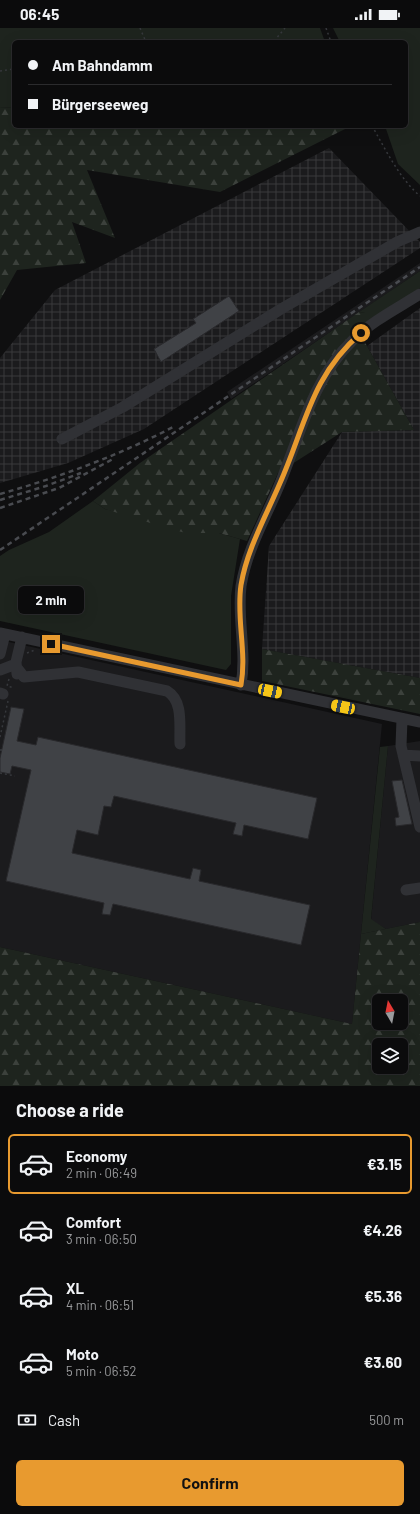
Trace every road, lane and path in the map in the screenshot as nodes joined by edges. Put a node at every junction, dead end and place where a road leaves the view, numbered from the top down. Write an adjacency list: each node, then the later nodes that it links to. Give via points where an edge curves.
1 (140, 28): 4 (path)
2 (285, 28): 5 (path)
3 (326, 28): 6 (path)
4 (145, 40)
5 (275, 40)
6 (330, 40)
7 (12, 69): 8 (path)
8 (0, 71)
9 (373, 128): 10 (path, via 395,166)
10 (420, 196)
11 (420, 232): 13 (street, via 397,242 281,309 123,407)
12 (420, 294): 19 (street, via 353,339 329,368 315,392 281,482 245,566 240,606 243,670)
13 (62, 439)
14 (2, 633): 15 (street); 16 (street)
15 (22, 637): 17 (street); 19 (street)
16 (0, 654)
17 (16, 666): 18 (street); 22 (street, via 28,671 68,666 78,672 167,691 172,694 178,708)
18 (0, 670)
19 (241, 685): 20 (street)
20 (402, 719): 21 (street); 23 (street, via 400,730)
21 (420, 722)
22 (180, 744)
23 (403, 755): 24 (street); 27 (street)
24 (420, 756)
25 (0, 773): 26 (path)
26 (15, 776)
27 (420, 827)
28 (420, 888): 29 (street)
29 (406, 890)

